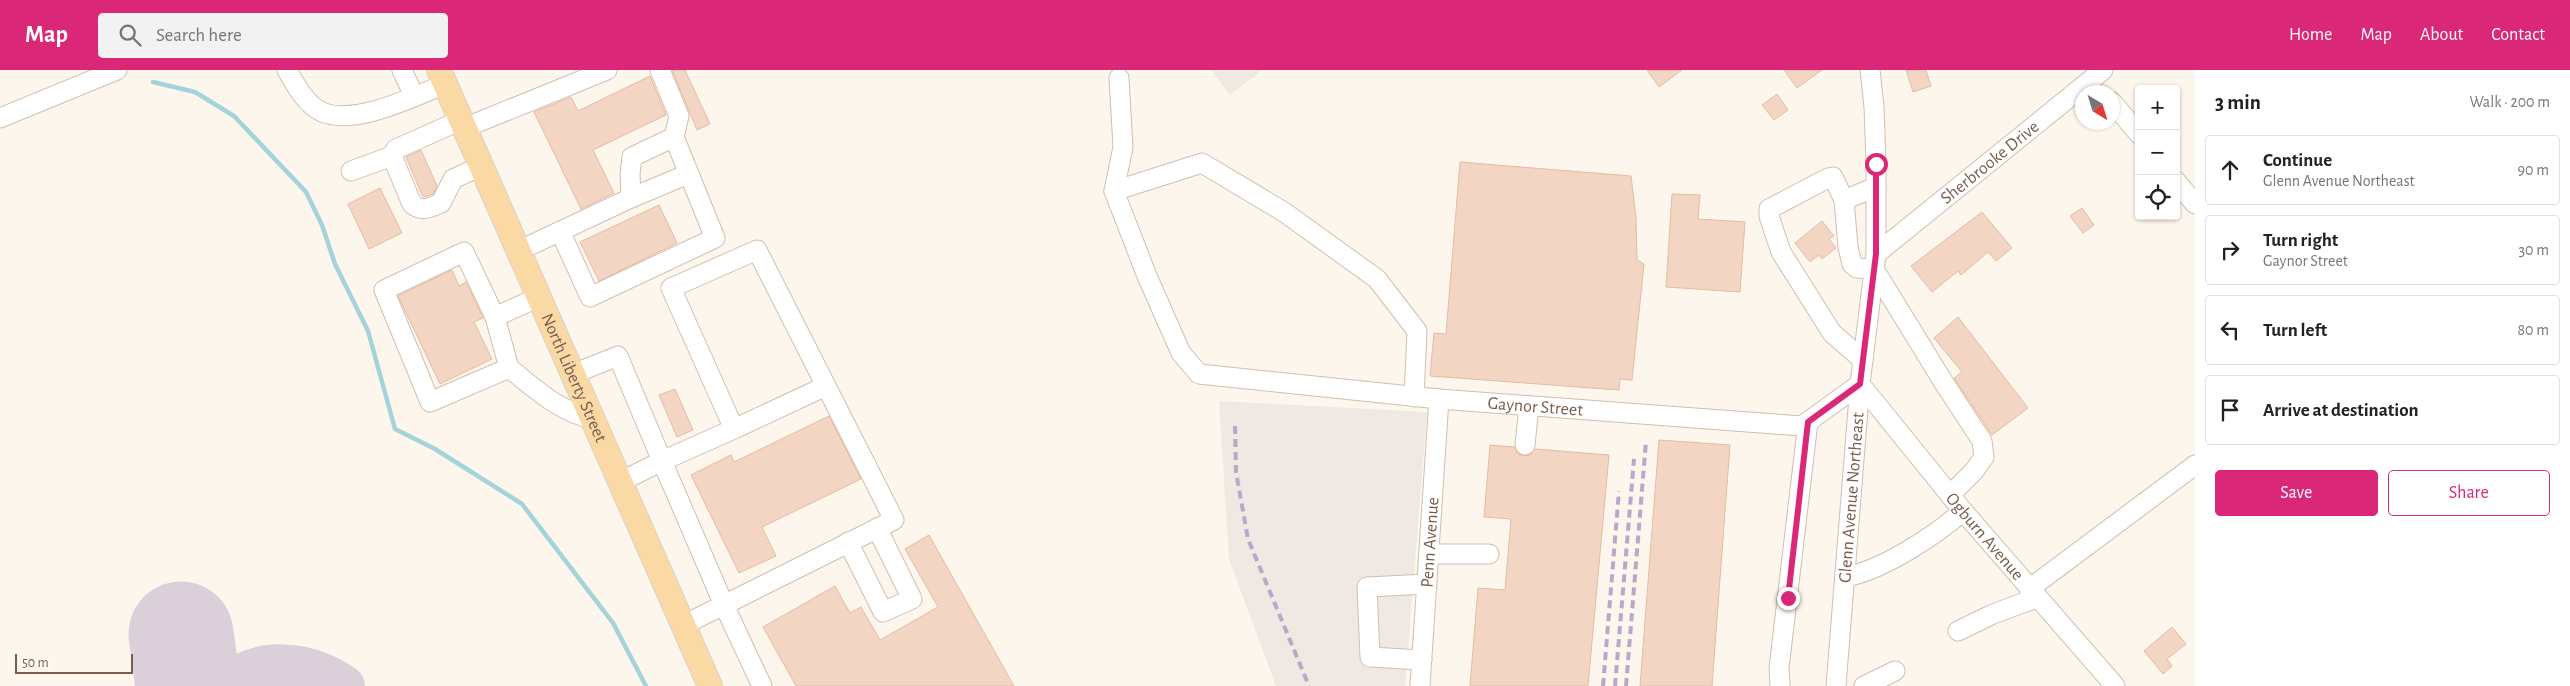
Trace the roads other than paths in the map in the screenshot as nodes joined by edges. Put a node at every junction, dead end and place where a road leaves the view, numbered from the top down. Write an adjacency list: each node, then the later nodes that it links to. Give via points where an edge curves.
1 (117, 70): 13 (street)
2 (288, 70): 11 (street, via 310,104 321,112 335,115 386,108)
3 (402, 70): 11 (street)
4 (607, 70): 14 (street)
5 (660, 70): 16 (street, via 679,116)
6 (1870, 70): 22 (street, Glenn Avenue Northeast)
7 (2094, 73): 10 (street); 29 (street, Sherbrooke Drive)
8 (442, 77): 11 (street); 14 (main road, North Liberty Street)
9 (1119, 78): 23 (street, via 1123,147)
10 (2101, 85)
11 (414, 96)
12 (2120, 111): 15 (street)
13 (0, 118)
14 (462, 124): 17 (street, via 403,144); 18 (main road, North Liberty Street)
15 (2136, 130)
16 (674, 137): 20 (street); 24 (street, via 632,157)
17 (392, 156): 18 (street, via 417,209 441,203 453,179); 19 (street)
18 (481, 166): 28 (main road, North Liberty Street)
19 (351, 171)
20 (688, 174): 24 (street); 27 (street, via 716,238 590,297)
21 (2180, 186): 26 (street)
22 (1876, 187): 25 (street); 29 (street, Glenn Avenue Northeast)
23 (1114, 191): 37 (street, Gaynor Street, via 1181,353 1199,374); 37 (street, via 1202,163 1284,212 1377,280 1417,331)
24 (631, 198): 27 (street)
25 (1844, 200): 29 (street, via 1852,264 1857,268); 32 (street, via 1836,180 1828,178 1769,210 1769,216 1781,252 1832,333)
26 (2195, 204)
27 (560, 231): 28 (street)
28 (518, 251): 30 (main road, North Liberty Street)
29 (1875, 262): 32 (street, Glenn Avenue Northeast); 47 (street, via 1944,383 1982,441 1984,457)
30 (539, 297): 31 (street); 34 (main road, North Liberty Street)
31 (496, 317): 33 (street); 33 (street, via 464,252 384,290 430,402)
32 (1863, 360): 35 (street, Glenn Avenue Northeast)
33 (509, 368): 40 (street, via 561,409)
34 (573, 374): 40 (main road, North Liberty Street); 44 (street, via 618,356)
35 (1860, 384): 41 (street, Gaynor Street); 47 (street, Ogburn Avenue); 53 (street, Glenn Avenue Northeast)
36 (826, 386): 42 (street); 42 (street, via 757,250 671,288); 49 (street, via 894,520)
37 (1414, 397): 38 (street, Gaynor Street)
38 (1439, 400): 39 (street, Gaynor Street); 51 (street, Penn Avenue)
39 (1529, 406): 41 (street, Gaynor Street, via 1802,426); 43 (street)
40 (593, 419): 46 (main road, North Liberty Street)
41 (1808, 422): 64 (street, via 1779,668)
42 (734, 429): 44 (street)
43 (1525, 445)
44 (662, 461): 46 (street); 56 (street)
45 (2195, 465): 55 (street)
46 (620, 482): 57 (main road, North Liberty Street)
47 (1950, 495): 48 (street, Ogburn Avenue)
48 (1963, 511): 53 (street, via 1948,525 1874,568); 55 (street, Ogburn Avenue)
49 (877, 528): 50 (street); 50 (street, via 912,599 883,612)
50 (848, 542): 56 (street)
51 (1429, 554): 52 (street); 54 (street, Penn Avenue)
52 (1489, 554)
53 (1845, 577): 65 (street, Glenn Avenue Northeast)
54 (1427, 584): 59 (street, Penn Avenue); 59 (street, via 1367,587 1370,657)
55 (2033, 594): 58 (street); 67 (street, Ogburn Avenue)
56 (724, 605): 57 (street); 62 (street)
57 (682, 625): 61 (main road, North Liberty Street)
58 (1958, 631)
59 (1422, 660): 63 (street, Penn Avenue)
60 (1895, 671): 66 (street)
61 (710, 686)
62 (762, 686)
63 (1420, 686)
64 (1780, 686)
65 (1836, 686)
66 (1864, 686)
67 (2116, 686)

